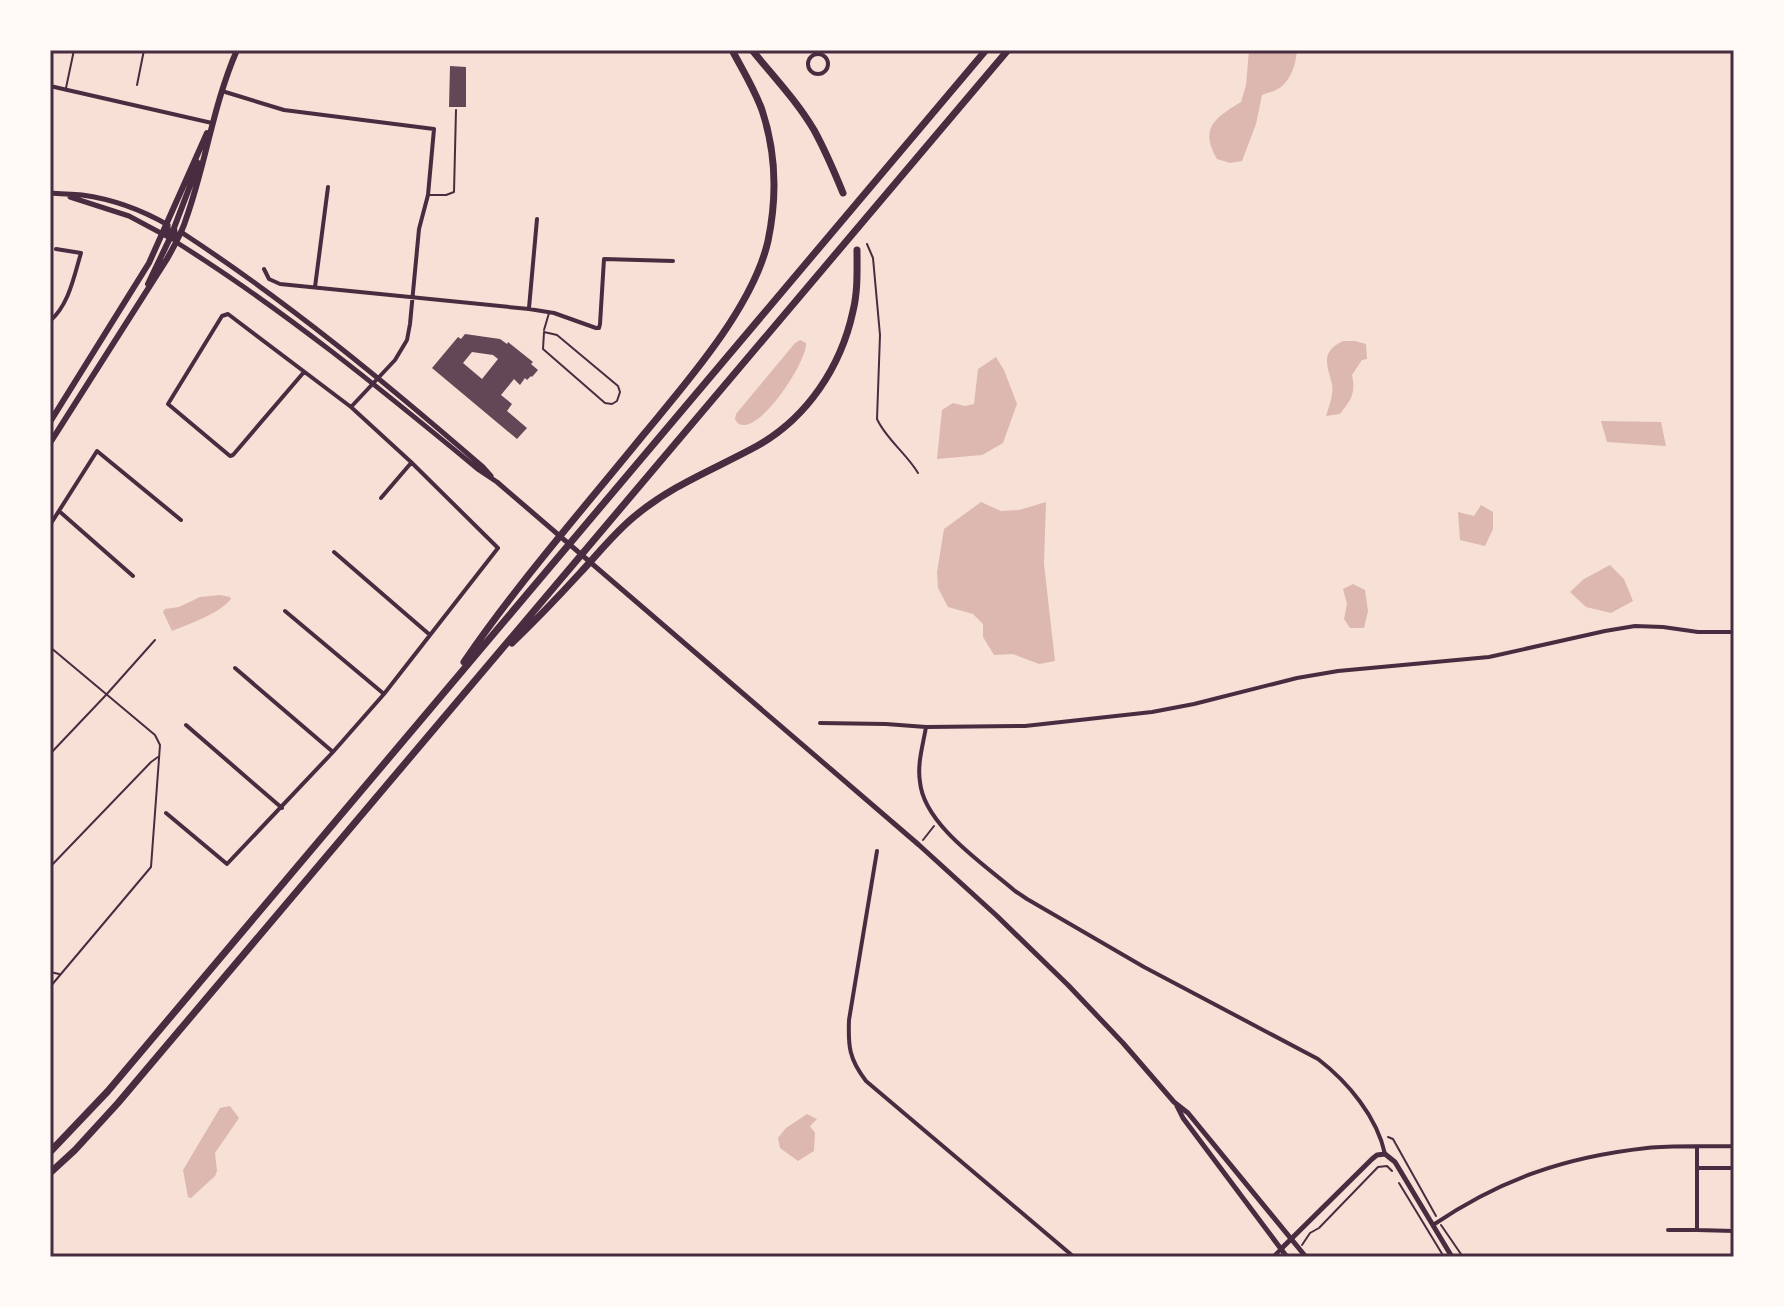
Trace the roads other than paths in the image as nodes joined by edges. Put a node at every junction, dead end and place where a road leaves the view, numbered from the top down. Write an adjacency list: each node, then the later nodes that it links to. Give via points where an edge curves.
1 (74, 50): 11 (lane)
2 (144, 50): 9 (lane)
3 (237, 50): 12 (main road)
4 (732, 50): 57 (highway, via 762,110 774,178 767,244 757,275 710,352 479,639)
5 (752, 50): 17 (highway, via 812,127)
6 (986, 50): 57 (highway)
7 (1008, 50): 54 (highway)
8 (821, 52): 8 (street, via 808,62 816,74 828,64)
9 (137, 85)
10 (50, 86): 11 (street)
11 (66, 89): 14 (street)
12 (222, 91): 14 (main road); 19 (street, via 287,111 434,129)
13 (456, 110): 19 (lane, via 454,192)
14 (212, 123): 21 (main road); 22 (main road)
15 (328, 187): 28 (street)
16 (50, 193): 18 (main road)
17 (843, 193)
18 (58, 194): 21 (main road, via 104,200); 23 (main road, via 110,209)
19 (428, 195): 29 (street, via 419,229)
20 (537, 219): 30 (street)
21 (170, 226): 22 (main road); 23 (main road); 23 (main road)
22 (181, 232): 23 (main road); 35 (main road)
23 (169, 238): 36 (main road, via 264,301); 38 (main road); 39 (main road, via 167,259)
24 (53, 248): 32 (street, via 81,253 68,294)
25 (857, 250): 54 (highway, via 854,310 829,376 808,405 759,445 665,493 633,517)
26 (673, 261): 31 (street, via 604,259 599,328)
27 (264, 269): 28 (street, via 280,284)
28 (315, 287): 29 (street)
29 (413, 298): 30 (street); 35 (street, via 407,340)
30 (529, 309): 31 (street)
31 (549, 312): 33 (lane)
32 (50, 321)
33 (544, 332): 33 (lane, via 557,335 618,386 617,401 605,403 543,349)
34 (304, 372): 34 (street, via 228,314 168,404 230,456); 37 (street)
35 (379, 379): 36 (street); 41 (main road)
36 (373, 385): 37 (street); 41 (main road)
37 (351, 407): 40 (street)
38 (50, 422)
39 (50, 443)
40 (411, 462): 42 (street); 50 (street, via 498,548)
41 (497, 482): 71 (main road, via 997,916)
42 (381, 498)
43 (59, 511): 44 (street, via 97,451); 45 (street); 47 (street)
44 (181, 520)
45 (50, 525)
46 (334, 552): 50 (street)
47 (133, 576)
48 (285, 611): 55 (street)
49 (1734, 632): 60 (street, via 1635,626 1489,657 1297,678 1152,712 1025,726)
50 (430, 635): 55 (street)
51 (155, 640): 56 (lane)
52 (50, 647): 56 (lane)
53 (235, 668): 61 (street)
54 (484, 670): 78 (highway, via 118,1103)
55 (384, 694): 61 (street)
56 (106, 695): 62 (lane); 63 (lane, via 155,735)
57 (440, 697): 74 (highway, via 108,1091)
58 (820, 723): 60 (street)
59 (186, 725): 64 (street)
60 (926, 727): 75 (street, via 919,780 937,822 1027,899 1318,1059 1359,1101 1381,1136)
61 (333, 752): 64 (street)
62 (50, 754)
63 (159, 756): 67 (lane); 69 (lane, via 151,867)
64 (282, 808): 65 (street, via 227,864)
65 (166, 813)
66 (877, 851): 85 (street, via 849,1020 854,1065 866,1081)
67 (50, 867)
68 (50, 972): 69 (lane)
69 (61, 975): 70 (lane)
70 (50, 987)
71 (1174, 1102): 83 (main road); 84 (main road)
72 (1734, 1146): 73 (street)
73 (1697, 1147): 76 (street); 79 (street, via 1650,1148 1561,1163 1500,1186)
74 (50, 1152)
75 (1385, 1154): 79 (main road); 83 (main road, via 1372,1159)
76 (1697, 1168): 77 (street); 81 (street)
77 (1734, 1168)
78 (50, 1173)
79 (1436, 1223): 89 (main road)
80 (1668, 1230): 81 (street)
81 (1697, 1230): 82 (street)
82 (1734, 1231)
83 (1292, 1239): 84 (main road); 88 (main road)
84 (1281, 1249): 86 (street); 87 (main road)
85 (1074, 1257)
86 (1273, 1257)
87 (1287, 1257)
88 (1306, 1257)
89 (1452, 1257)

